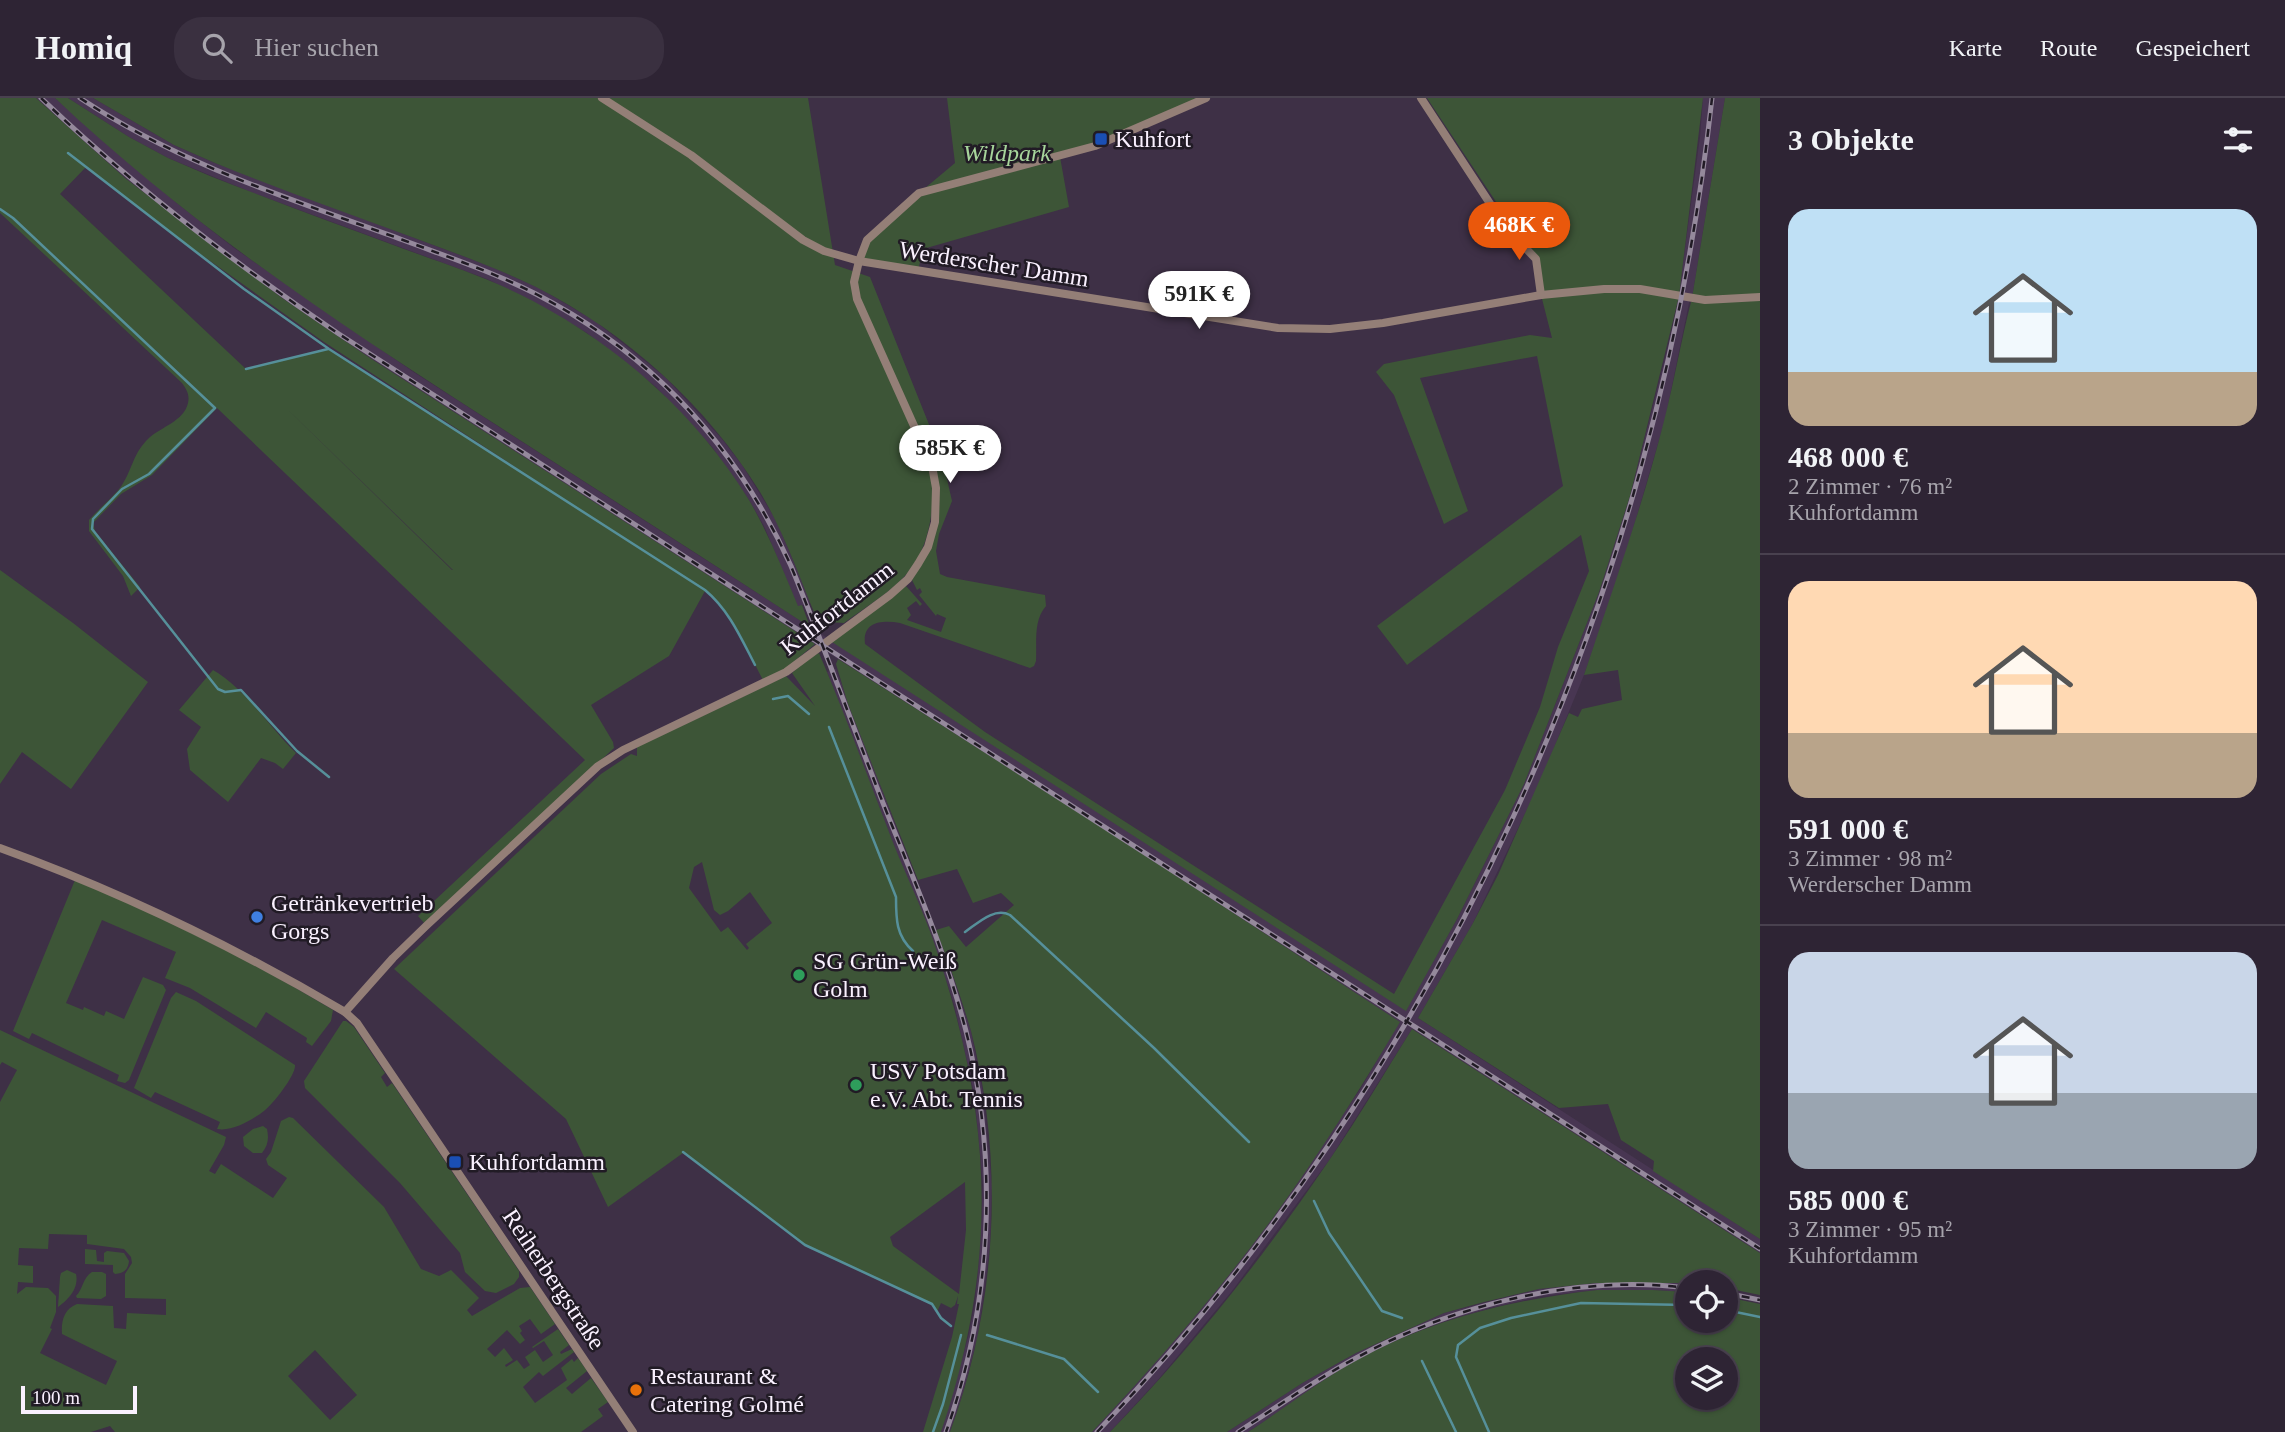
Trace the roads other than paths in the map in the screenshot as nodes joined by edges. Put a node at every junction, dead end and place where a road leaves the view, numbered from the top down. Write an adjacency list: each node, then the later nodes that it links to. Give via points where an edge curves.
1 (602, 98): 4 (street, Werderscher Damm, via 691,155 803,240)
2 (1206, 98): 4 (street, Kuhfortdamm, via 1094,146 919,193 867,240)
3 (1421, 98): 5 (street, via 1506,228 1536,260)
4 (859, 261): 5 (street, Werderscher Damm, via 1278,328 1383,323); 8 (street, Kuhfortdamm, via 854,282 857,299 921,439 936,488 933,531 912,574 890,596 786,672 598,766 393,958)
5 (1541, 295): 6 (street, Werderscher Damm, via 1640,289 1705,300)
6 (1760, 297)
7 (0, 848): 8 (street, via 135,901)
8 (345, 1012): 9 (street, Reiherbergstraße, via 357,1023)
9 (633, 1432)

